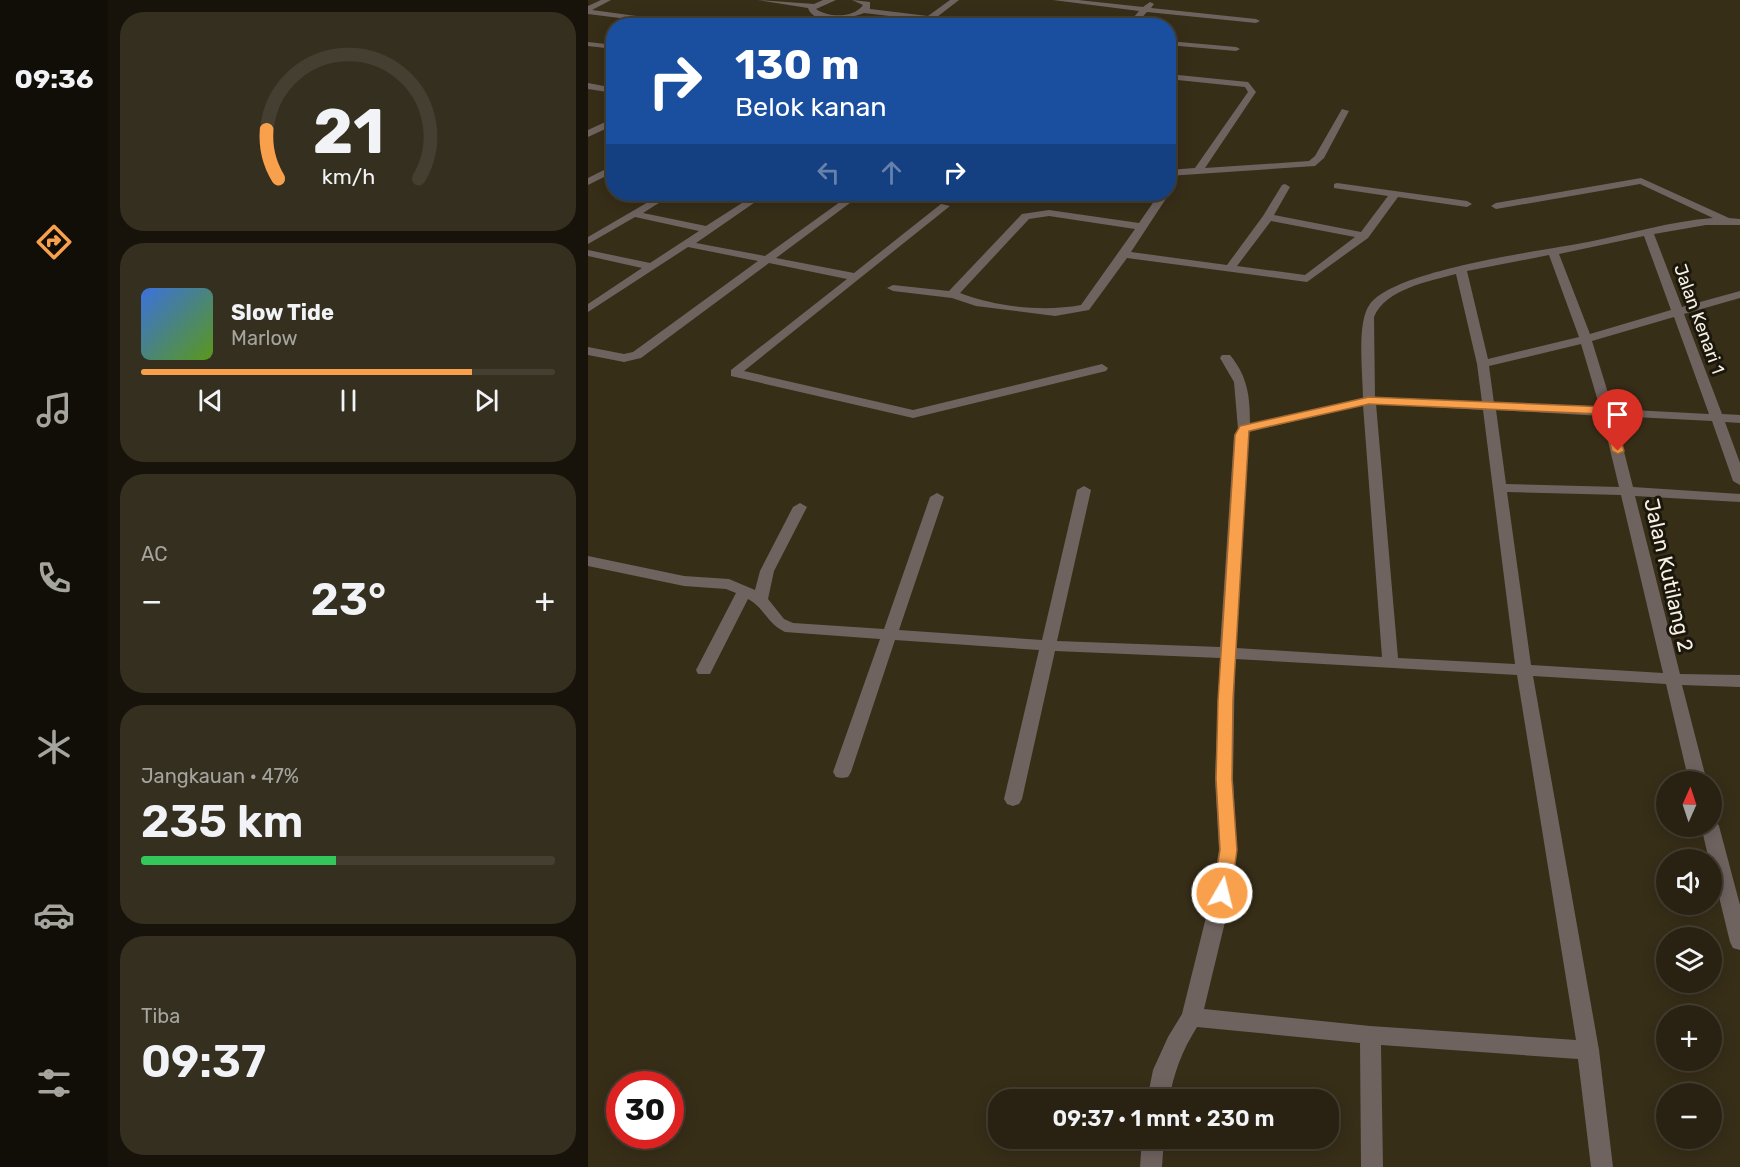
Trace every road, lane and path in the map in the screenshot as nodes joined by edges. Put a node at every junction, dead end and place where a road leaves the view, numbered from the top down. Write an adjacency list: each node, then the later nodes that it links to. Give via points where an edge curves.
1 (607, 0): 10 (street)
2 (761, 0): 8 (street)
3 (832, 0): 8 (street)
4 (856, 0): 11 (street, via 867,4)
5 (955, 0): 13 (street)
6 (1057, 0): 9 (street)
7 (1154, 0): 9 (street)
8 (813, 6): 11 (street, via 814,12 831,16)
9 (1145, 9): 14 (street); 15 (street)
10 (588, 11): 12 (street)
11 (863, 11): 13 (street)
12 (644, 18)
13 (930, 18)
14 (1137, 18)
15 (1256, 21)
16 (588, 44): 18 (street)
17 (1176, 44): 19 (street)
18 (606, 46)
19 (1236, 49)
20 (1176, 78): 27 (street, via 1248,84 1252,92)
21 (588, 86): 22 (street)
22 (606, 89)
23 (1345, 111): 27 (street, via 1312,164)
24 (606, 125): 25 (street)
25 (588, 135)
26 (606, 172): 29 (street)
27 (1197, 172): 28 (street)
28 (1176, 173)
29 (588, 182)
30 (1337, 186): 32 (street)
31 (1285, 188): 41 (street)
32 (1395, 194): 37 (street); 50 (street)
33 (656, 201): 40 (street)
34 (752, 201): 48 (street)
35 (847, 201): 56 (street)
36 (1159, 201): 45 (street)
37 (1467, 204)
38 (945, 206): 60 (street)
39 (1496, 206): 42 (street, via 1641,181)
40 (634, 214): 47 (street); 48 (street)
41 (1268, 217): 50 (street); 58 (street)
42 (1723, 219): 43 (street); 46 (street); 49 (street)
43 (1740, 222)
44 (588, 225): 47 (street)
45 (1142, 227): 55 (street); 63 (street, via 1049,213 1026,216 955,290)
46 (1740, 228)
47 (608, 229): 51 (street)
48 (708, 230): 52 (street)
49 (1648, 232): 53 (street); 65 (street, Jalan Kenari 1)
50 (1364, 236): 58 (street, via 1307,279)
51 (588, 241)
52 (687, 244): 56 (street); 57 (street)
53 (1553, 252): 59 (street); 66 (street, Jalan Kutilang 2)
54 (588, 253): 57 (street)
55 (1124, 254): 58 (street); 63 (street, via 1084,308 1054,313 976,303)
56 (766, 261): 60 (street); 67 (street, via 637,355 624,358)
57 (651, 267): 64 (street)
58 (1231, 267)
59 (1461, 271): 69 (street); 71 (street, via 1405,287 1372,305 1368,317)
60 (856, 278): 70 (street, via 735,373 914,414)
61 (893, 288): 63 (street)
62 (1740, 294): 65 (street)
63 (954, 296)
64 (588, 309)
65 (1677, 312): 66 (street); 74 (street, Jalan Kenari 1)
66 (1586, 339): 69 (street); 73 (street, Jalan Kutilang 2)
67 (588, 351)
68 (1226, 357): 76 (street, via 1242,381)
69 (1483, 364): 72 (street)
70 (1102, 368)
71 (1369, 400): 72 (street); 76 (street); 90 (street)
72 (1488, 406): 73 (street); 78 (street)
73 (1607, 411): 74 (street); 80 (street, Jalan Kutilang 2)
74 (1717, 419): 75 (street); 77 (street, Jalan Kenari 1)
75 (1740, 420)
76 (1244, 429): 89 (street)
77 (1740, 481)
78 (1499, 488): 80 (street); 92 (street)
79 (1084, 490): 88 (street)
80 (1628, 490): 82 (street); 93 (street, Jalan Kutilang 2)
81 (937, 497): 87 (street)
82 (1740, 498)
83 (800, 507): 86 (street, via 767,571)
84 (588, 561): 85 (street, via 684,581 729,584)
85 (745, 591): 86 (street); 91 (street)
86 (759, 599): 87 (street, via 779,623 791,628)
87 (890, 636): 88 (street); 96 (street)
88 (1050, 646): 89 (street); 97 (street)
89 (1228, 653): 90 (street); 100 (street, via 1224,779 1228,850 1222,893)
90 (1390, 662): 92 (street)
91 (704, 670)
92 (1524, 670): 93 (street); 102 (street)
93 (1671, 679): 94 (street); 95 (street, Jalan Kutilang 2)
94 (1740, 681)
95 (1695, 771)
96 (842, 772)
97 (1013, 799)
98 (1713, 837): 99 (street)
99 (1740, 942)
100 (1192, 1017): 101 (street); 103 (street, via 1171,1053)
101 (1370, 1035): 102 (street); 106 (street)
102 (1588, 1050): 107 (street)
103 (1160, 1089)
104 (1152, 1149): 105 (street)
105 (1151, 1167)
106 (1372, 1167)
107 (1602, 1167)

